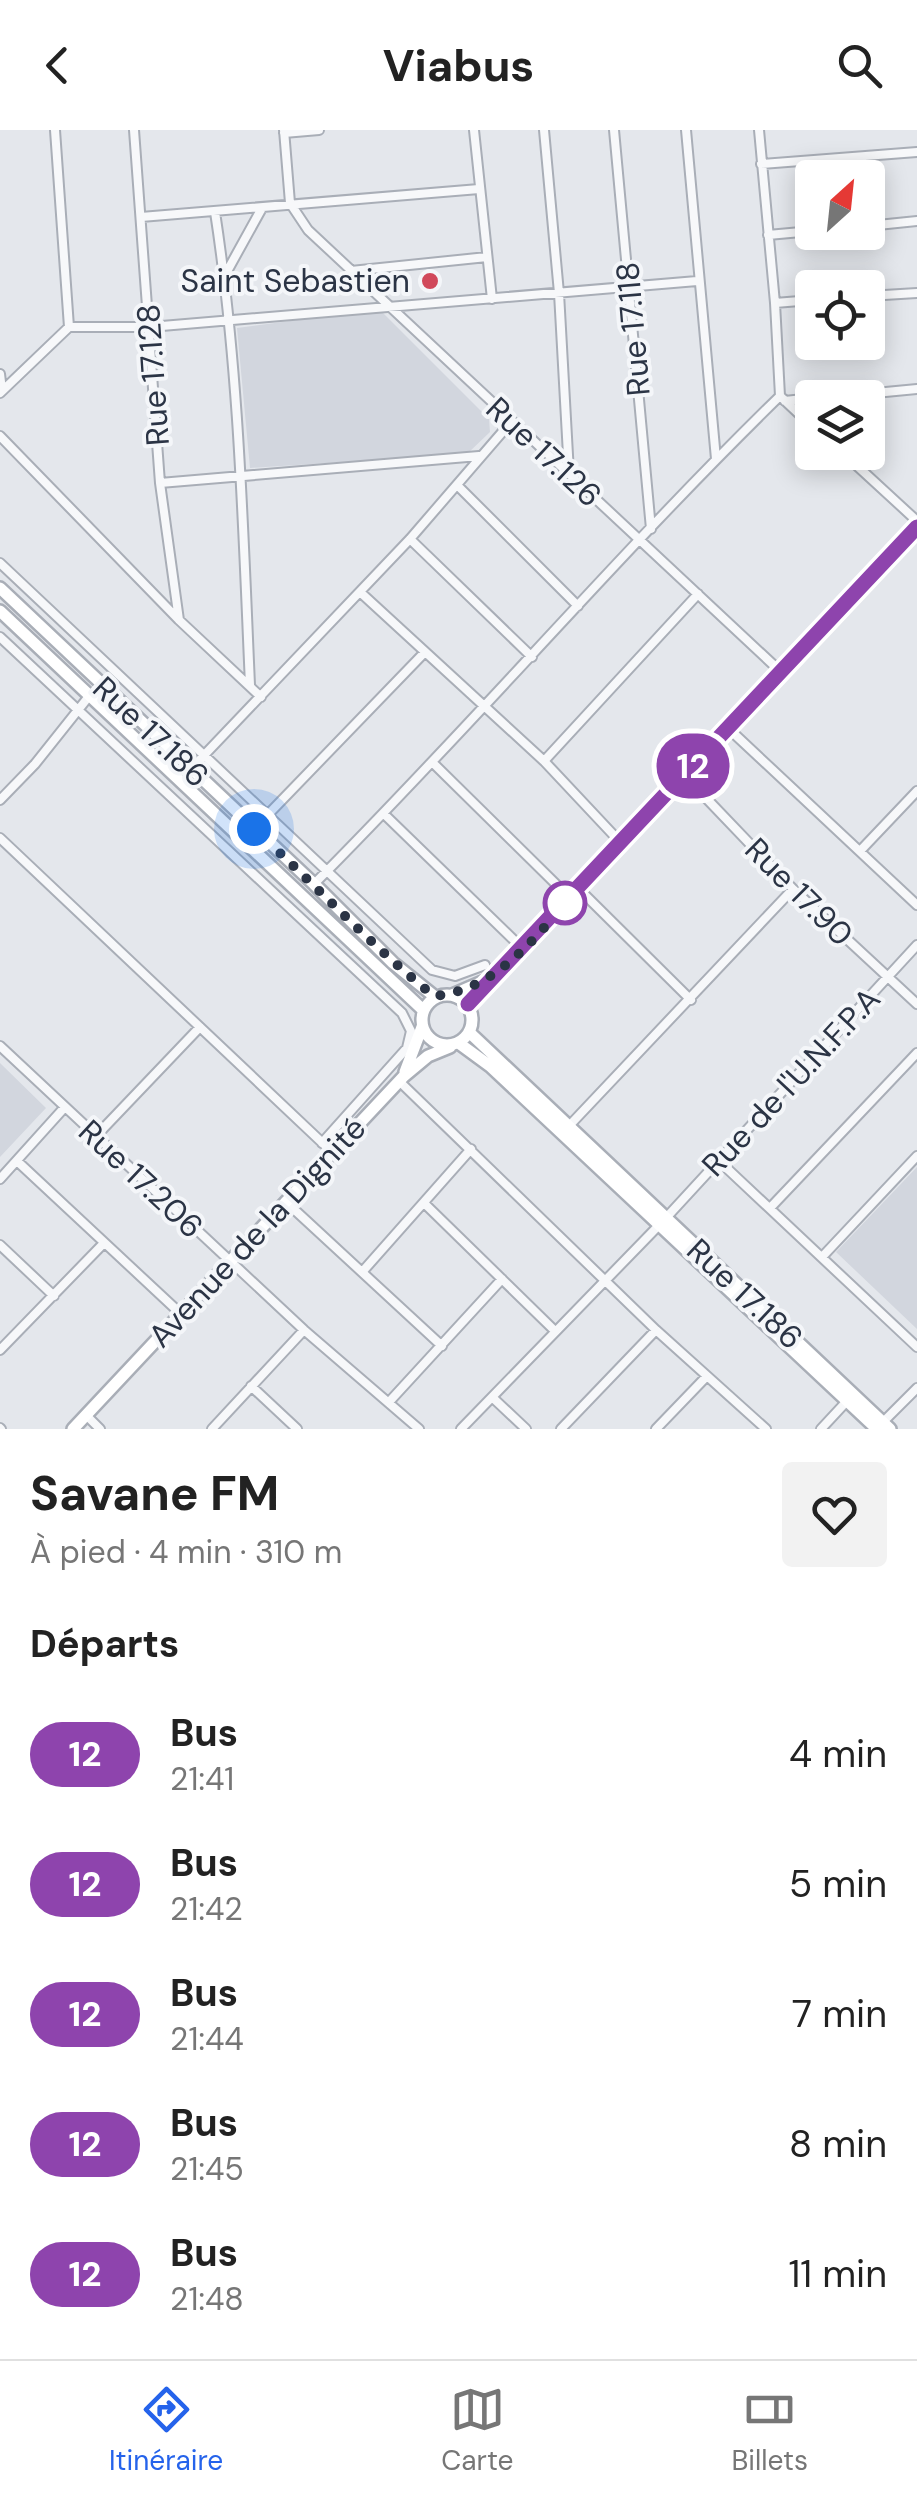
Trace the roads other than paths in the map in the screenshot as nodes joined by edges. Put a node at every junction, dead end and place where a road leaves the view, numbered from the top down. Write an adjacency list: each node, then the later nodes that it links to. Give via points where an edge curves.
1 (55, 130): 34 (street)
2 (134, 130): 16 (street, Rue 17.128)
3 (318, 130): 9 (street)
4 (474, 130): 12 (street)
5 (544, 130): 27 (street)
6 (614, 130): 25 (street, Rue 17.118)
7 (686, 130): 24 (street)
8 (759, 130): 11 (street)
9 (284, 131): 13 (street)
10 (917, 152): 11 (street)
11 (761, 164): 20 (street)
12 (479, 189): 13 (street); 21 (street)
13 (290, 203): 14 (street); 22 (street, Rue 17.126)
14 (262, 208): 15 (street); 23 (street)
15 (216, 212): 16 (street); 23 (street)
16 (141, 217): 35 (street, Rue 17.128)
17 (917, 222): 18 (street)
18 (885, 225)
19 (795, 232): 20 (street)
20 (768, 234): 31 (street)
21 (487, 257): 22 (street); 29 (street)
22 (351, 272): 32 (street, Rue 17.126)
23 (225, 275): 33 (street)
24 (697, 281): 25 (street); 46 (street)
25 (630, 286): 27 (street); 52 (street, Rue 17.118)
26 (917, 292): 28 (street)
27 (559, 294): 29 (street); 48 (street)
28 (885, 295)
29 (492, 298): 32 (street)
30 (795, 301): 31 (street)
31 (775, 303): 40 (street)
32 (390, 306): 33 (street); 43 (street, Rue 17.126)
33 (228, 320): 35 (street); 49 (street)
34 (69, 327): 35 (street); 38 (street)
35 (150, 328): 50 (street, Rue 17.128)
36 (0, 374): 38 (street)
37 (917, 389): 39 (street)
38 (1, 391)
39 (885, 392)
40 (783, 398): 41 (street); 42 (street); 46 (street)
41 (795, 398)
42 (795, 410)
43 (510, 422): 45 (street); 48 (street, Rue 17.126)
44 (0, 436): 62 (street)
45 (479, 456): 49 (street); 51 (street)
46 (716, 458): 52 (street)
47 (859, 470): 53 (street)
48 (569, 473): 55 (street, Rue 17.126)
49 (240, 476): 50 (street); 67 (street)
50 (160, 483): 62 (street, Rue 17.128)
51 (457, 485): 54 (street); 60 (street)
52 (651, 529): 55 (street)
53 (916, 530): 66 (main road)
54 (410, 539): 58 (street); 65 (street)
55 (639, 541): 59 (street, Rue 17.126); 60 (street)
56 (0, 563): 73 (street)
57 (0, 588): 76 (main road, Rue 17.186)
58 (360, 592): 64 (street); 69 (street)
59 (698, 594): 66 (street, Rue 17.126); 74 (street)
60 (578, 606): 65 (street)
61 (0, 611): 68 (main road)
62 (179, 620): 67 (street)
63 (0, 637): 70 (street)
64 (425, 652): 71 (street); 80 (street)
65 (532, 656): 71 (street)
66 (780, 672): 72 (main road)
67 (250, 686): 69 (street)
68 (90, 695): 70 (street); 101 (main road)
69 (261, 697): 73 (street)
70 (78, 708): 79 (street); 112 (street, via 402,1013 411,1031 407,1048)
71 (485, 708): 74 (street); 75 (street)
72 (729, 729): 77 (main road); 85 (street)
73 (204, 756): 76 (street); 80 (street)
74 (544, 760): 84 (street)
75 (434, 764): 81 (street); 89 (street)
76 (191, 769): 82 (main road, Rue 17.186)
77 (684, 776): 84 (main road); 88 (street, Rue 17.90)
78 (917, 791): 85 (street)
79 (0, 800)
80 (268, 814): 82 (street); 86 (street)
81 (384, 814): 86 (street); 92 (street)
82 (254, 829): 87 (main road, Rue 17.186)
83 (0, 838): 102 (street)
84 (622, 843): 89 (main road)
85 (860, 850): 90 (street)
86 (328, 870): 87 (street); 93 (street, via 432,970 456,976)
87 (314, 884): 97 (main road, Rue 17.186)
88 (794, 888): 95 (street, Rue 17.90); 98 (street)
89 (574, 894): 92 (main road); 98 (street)
90 (917, 904)
91 (917, 946): 95 (street, Rue de l'U.N.F.P.A)
92 (523, 949): 94 (main road)
93 (485, 965)
94 (497, 975): 96 (main road); 99 (main road)
95 (887, 977): 100 (street, Rue 17.90); 115 (street, Rue de l'U.N.F.P.A)
96 (452, 995): 97 (main road); 99 (main road)
97 (434, 996): 101 (main road)
98 (691, 1000): 110 (street)
99 (468, 1004): 104 (main road)
100 (917, 1004)
101 (422, 1009): 103 (main road)
102 (200, 1027): 111 (street); 112 (street)
103 (422, 1027): 106 (main road); 108 (main road)
104 (470, 1033): 106 (main road); 110 (main road, Rue 17.186)
105 (0, 1046): 109 (street, Rue 17.206)
106 (455, 1046): 108 (main road, Avenue de la Dignité, via 428,1056); 121 (main road, via 490,1066)
107 (917, 1053): 120 (street)
108 (401, 1078): 112 (main road, Avenue de la Dignité); 113 (street)
109 (64, 1108): 111 (street, Rue 17.206); 116 (street)
110 (568, 1127): 121 (main road, Rue 17.186)
111 (96, 1136): 125 (street, Rue 17.206)
112 (327, 1147): 118 (main road, Avenue de la Dignité)
113 (471, 1149): 119 (street); 127 (street)
114 (917, 1156): 124 (street)
115 (718, 1160): 120 (street); 121 (street, Rue de l'U.N.F.P.A)
116 (17, 1161): 117 (street); 122 (street)
117 (0, 1179)
118 (285, 1201): 125 (main road, Avenue de la Dignité); 126 (street)
119 (424, 1203): 126 (street); 128 (street)
120 (770, 1208): 124 (street)
121 (662, 1222): 127 (street, Rue de l'U.N.F.P.A); 143 (main road); 146 (main road, Rue 17.186)
122 (104, 1244): 129 (street); 130 (street)
123 (0, 1246): 129 (street)
124 (822, 1256): 137 (street)
125 (230, 1261): 130 (main road, Avenue de la Dignité); 131 (street, Rue 17.206)
126 (363, 1271): 136 (street)
127 (604, 1278): 132 (street, Rue de l'U.N.F.P.A); 133 (street)
128 (502, 1279): 132 (street); 136 (street)
129 (54, 1296): 135 (street)
130 (181, 1314): 145 (main road, Avenue de la Dignité)
131 (304, 1330): 140 (street); 144 (street, Rue 17.206)
132 (554, 1330): 142 (street, Rue de l'U.N.F.P.A)
133 (656, 1330): 139 (street); 154 (street)
134 (0, 1335): 135 (street)
135 (8, 1342): 138 (street)
136 (442, 1346): 144 (street)
137 (917, 1347)
138 (0, 1350)
139 (706, 1376): 155 (street); 156 (street)
140 (252, 1386): 149 (street); 150 (street)
141 (917, 1388): 146 (street)
142 (492, 1397): 152 (street, Rue de l'U.N.F.P.A); 153 (street)
143 (846, 1401): 146 (main road); 157 (street)
144 (389, 1402): 151 (street, Rue 17.206)
145 (86, 1415): 147 (main road, Avenue de la Dignité); 148 (street)
146 (884, 1427)
147 (73, 1429)
148 (100, 1429)
149 (212, 1429)
150 (297, 1429)
151 (418, 1429)
152 (460, 1429)
153 (526, 1429)
154 (561, 1429)
155 (656, 1429)
156 (766, 1429)
157 (821, 1429)

